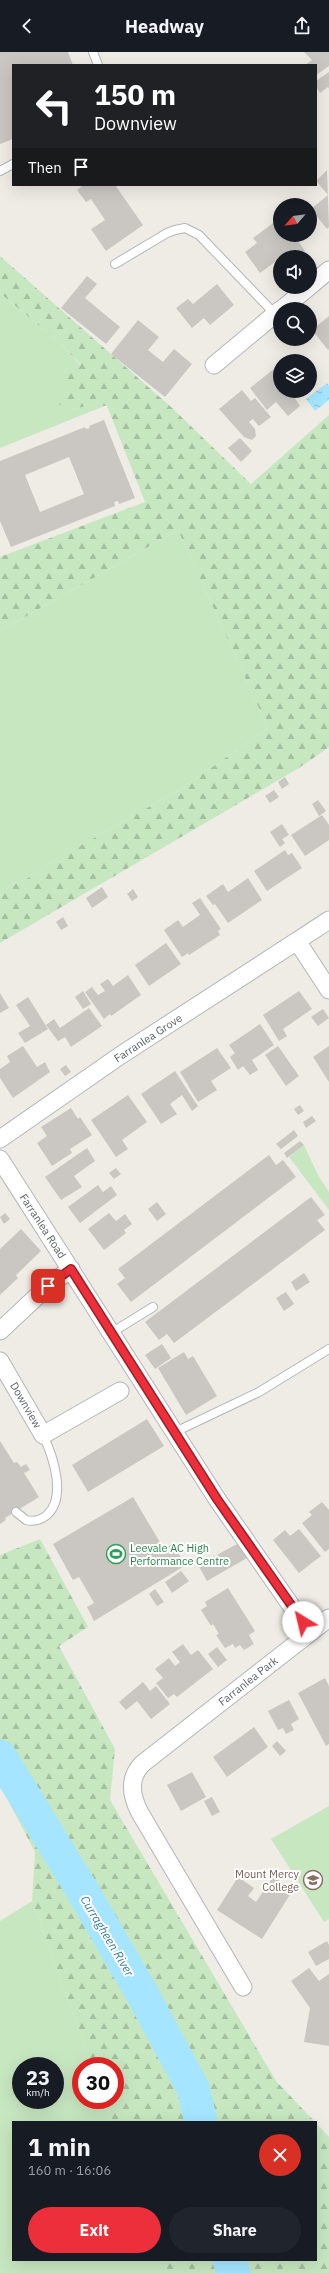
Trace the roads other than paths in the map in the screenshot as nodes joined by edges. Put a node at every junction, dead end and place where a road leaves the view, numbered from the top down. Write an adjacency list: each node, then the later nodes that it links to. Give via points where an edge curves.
1 (92, 52): 2 (lane)
2 (98, 64)
3 (12, 165): 4 (lane)
4 (0, 171)
5 (115, 264): 10 (lane, via 167,233 185,228 199,235)
6 (329, 270): 7 (street)
7 (317, 280)
8 (299, 294): 9 (street)
9 (290, 302)
10 (273, 305)
11 (273, 316): 12 (street)
12 (214, 365)
13 (329, 920): 14 (street, Farranlea Grove)
14 (297, 941): 15 (street); 16 (street, Farranlea Grove, via 121,1055)
15 (329, 990)
16 (0, 1138)
17 (0, 1159): 18 (street, Farranlea Road)
18 (71, 1269): 20 (street, via 48,1286); 21 (street, Farranlea Road)
19 (153, 1307): 21 (lane)
20 (0, 1331)
21 (111, 1333): 25 (street, Farranlea Road)
22 (329, 1349): 25 (lane, via 259,1392)
23 (0, 1361): 26 (street, Downview)
24 (120, 1391): 26 (street, Downview)
25 (175, 1432): 29 (street, Farranlea Road, via 217,1499)
26 (43, 1435): 27 (lane, via 53,1461 56,1501 48,1513 38,1520 26,1520)
27 (16, 1512)
28 (329, 1618): 29 (street, Farranlea Park)
29 (310, 1633): 30 (street, Farranlea Park, via 137,1769 132,1789 134,1800)
30 (243, 1987)

